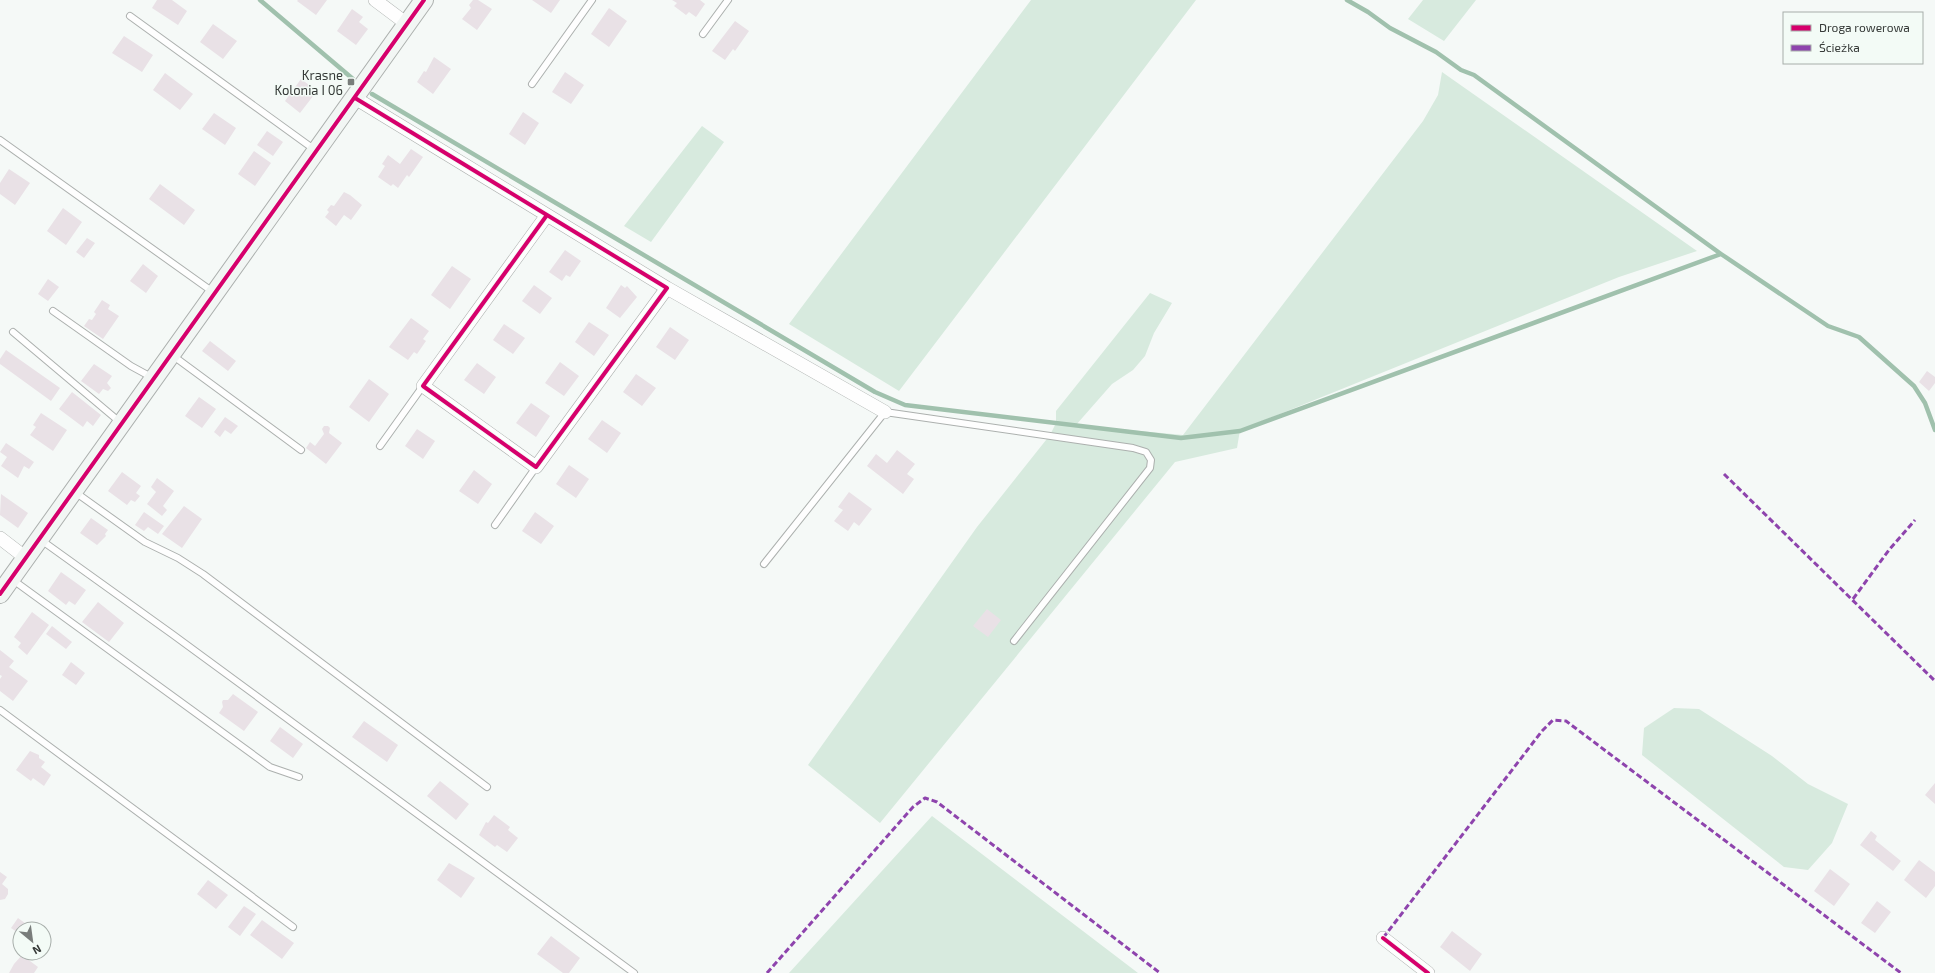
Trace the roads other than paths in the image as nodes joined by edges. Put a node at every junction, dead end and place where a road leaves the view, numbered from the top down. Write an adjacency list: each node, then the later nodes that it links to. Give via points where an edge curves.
1 (375, 0): 6 (street)
2 (424, 0): 6 (street)
3 (592, 0): 8 (lane)
4 (728, 0): 7 (lane)
5 (130, 16): 11 (lane)
6 (407, 24): 9 (street)
7 (703, 34)
8 (532, 84)
9 (356, 98): 11 (street); 12 (street)
10 (0, 140): 14 (lane)
11 (317, 152): 14 (street)
12 (547, 216): 13 (street); 19 (street)
13 (667, 288): 20 (street); 24 (street)
14 (215, 293): 17 (street)
15 (53, 311): 18 (lane)
16 (13, 332): 21 (lane)
17 (171, 354): 18 (street); 23 (lane)
18 (153, 379): 21 (street)
19 (423, 386): 22 (lane); 24 (street)
20 (885, 412): 30 (lane); 33 (lane, via 1133,448 1146,452 1151,460 1150,468)
21 (121, 424): 25 (street)
22 (380, 446)
23 (301, 450)
24 (536, 467): 26 (lane)
25 (74, 491): 28 (street); 36 (lane, via 145,542 203,574)
26 (495, 525)
27 (0, 538): 29 (street)
28 (39, 540): 29 (street); 39 (lane, via 172,634)
29 (26, 558): 31 (street)
30 (764, 564)
31 (11, 579): 32 (street); 35 (lane, via 270,767)
32 (0, 594)
33 (1014, 641)
34 (0, 710): 37 (lane)
35 (299, 777)
36 (487, 787)
37 (293, 927)
38 (1383, 938): 40 (street)
39 (634, 973)
40 (1428, 973)

